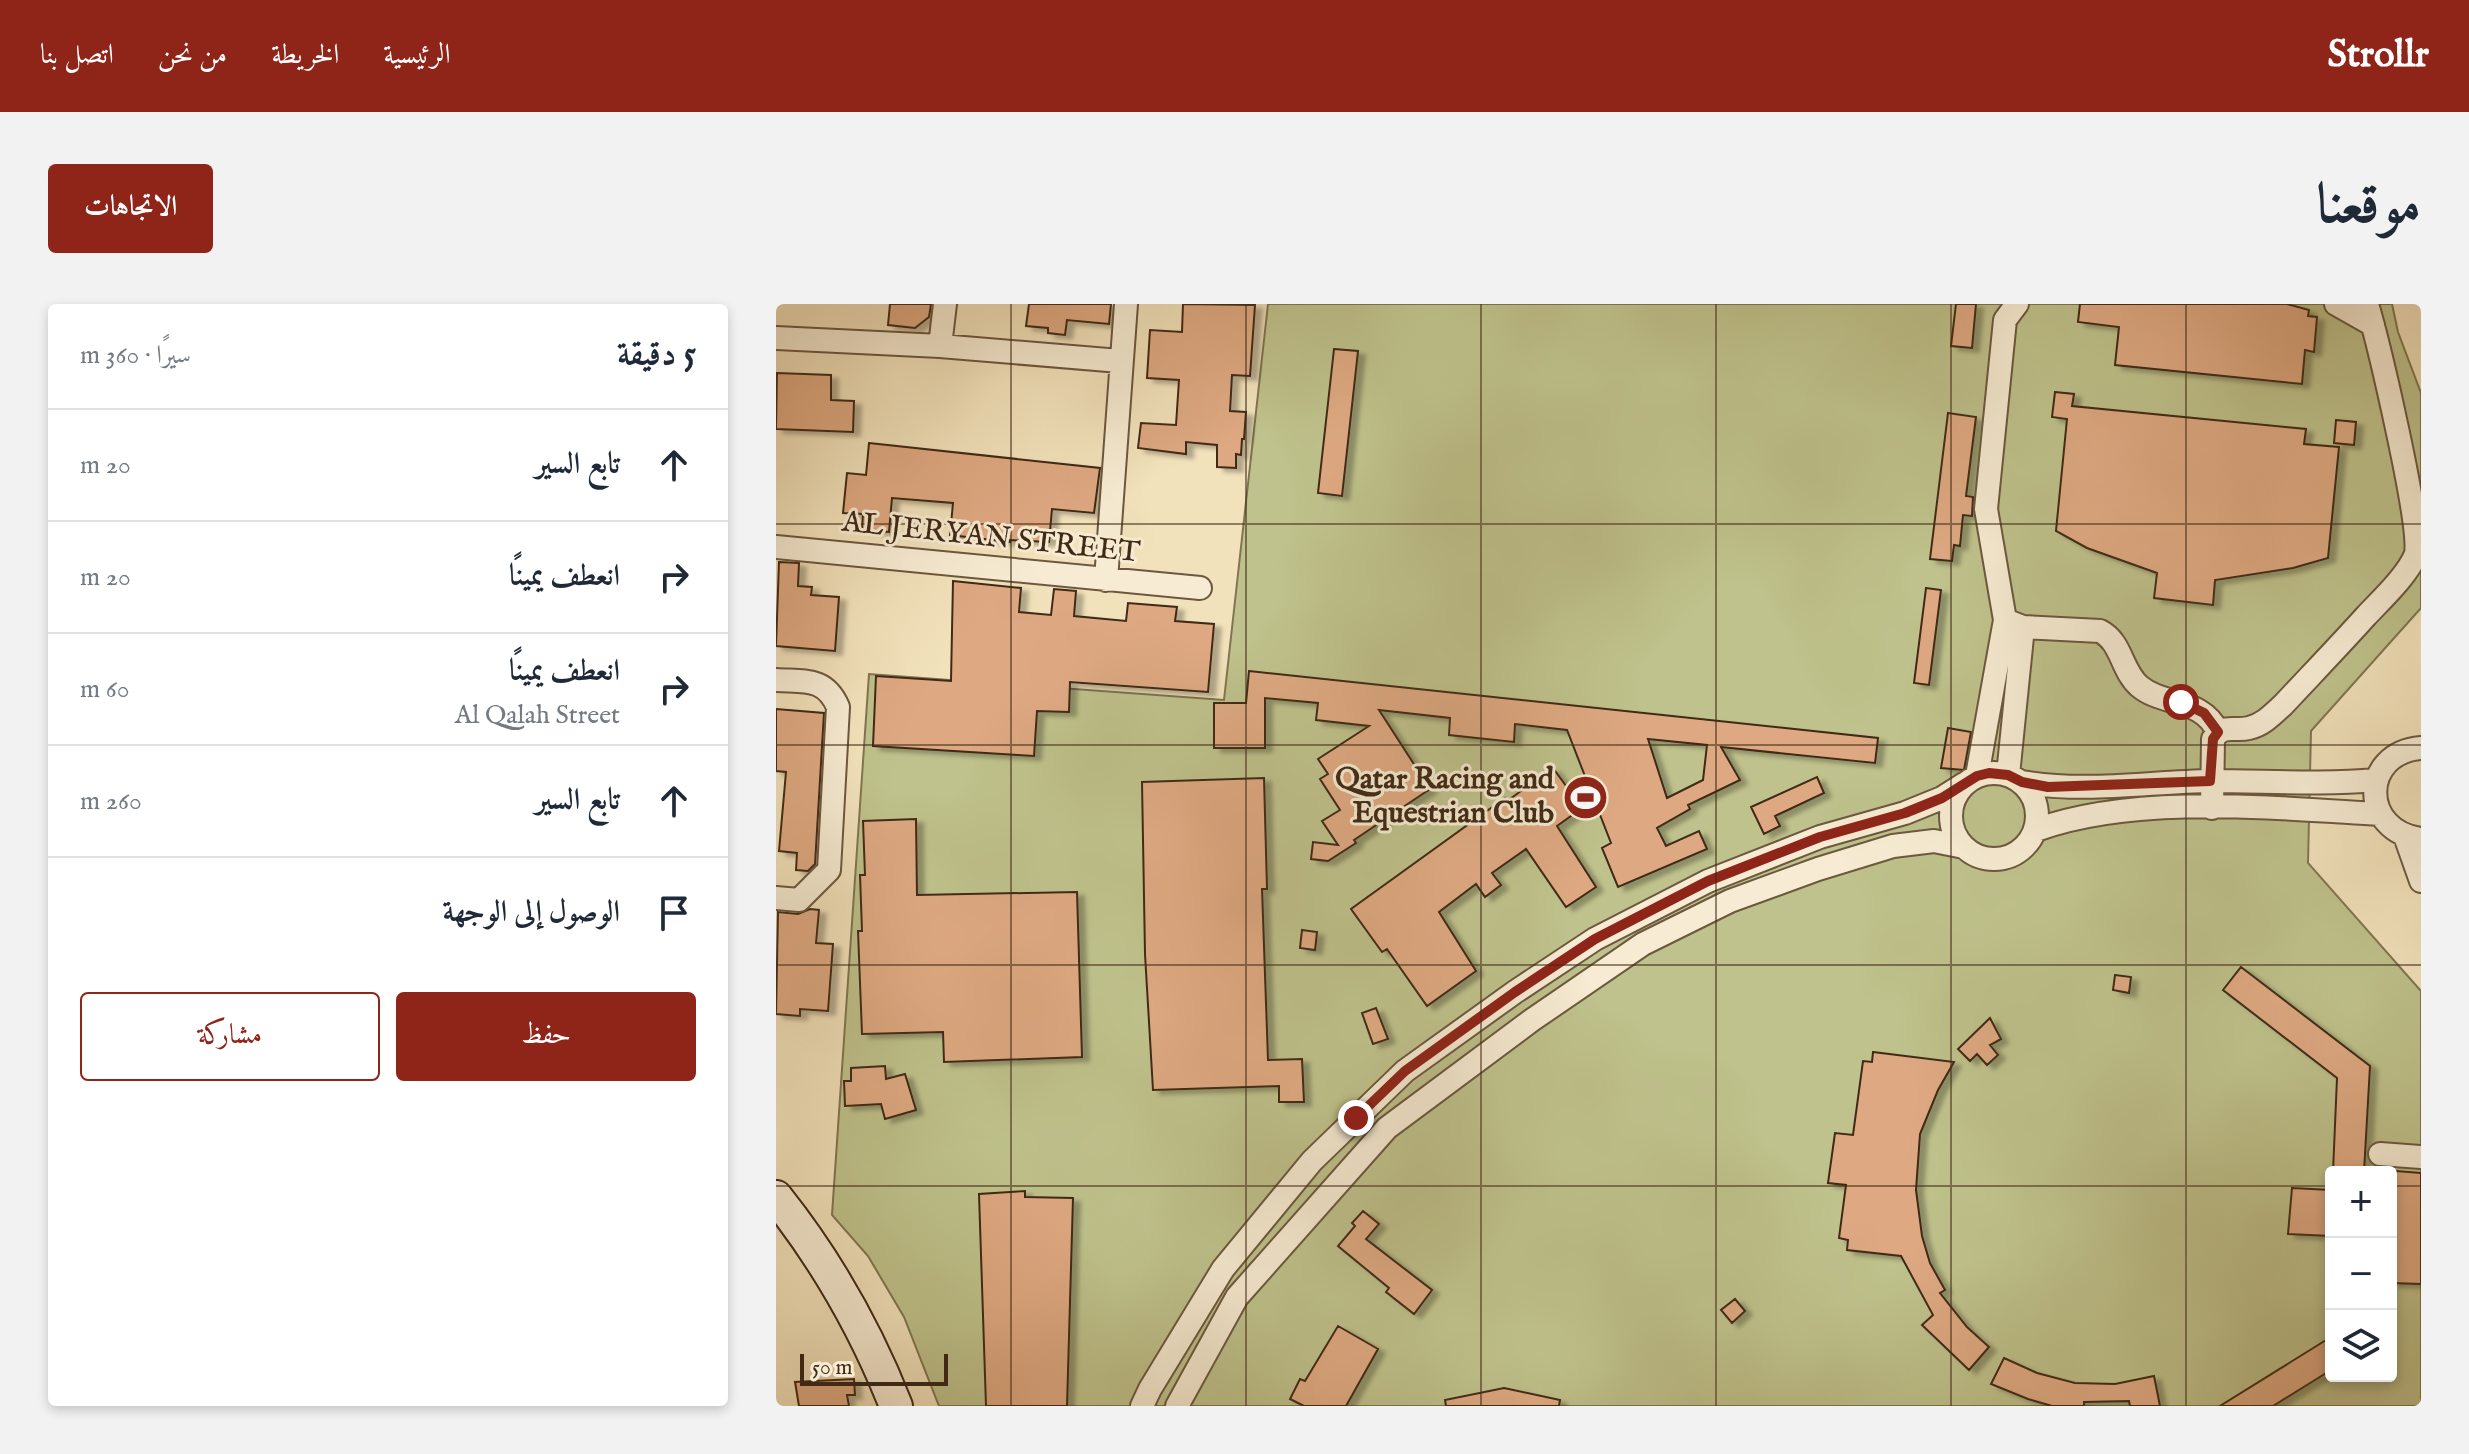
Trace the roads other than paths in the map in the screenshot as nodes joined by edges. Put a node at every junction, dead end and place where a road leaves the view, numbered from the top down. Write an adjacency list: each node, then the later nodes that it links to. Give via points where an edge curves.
1 (945, 304): 7 (street)
2 (1126, 304): 8 (street)
3 (2017, 304): 12 (street, via 2005,320 1986,509)
4 (2336, 304): 5 (street)
5 (2370, 314): 14 (street, via 2410,482 2417,525 2415,556 2390,591 2274,713 2249,729)
6 (776, 338): 7 (street)
7 (940, 346): 8 (street)
8 (1120, 361): 10 (street)
9 (776, 547): 10 (street, AL JERYAN STREET)
10 (1106, 580): 11 (street, AL JERYAN STREET)
11 (1200, 588)
12 (2014, 623): 14 (street, via 2106,634 2139,686 2204,713); 16 (street); 17 (street)
13 (776, 680): 26 (street, via 816,683 832,692 838,707 829,870 799,900)
14 (2218, 732): 19 (street)
15 (2417, 744): 18 (street, via 2395,755)
16 (2015, 778): 17 (street, via 1989,773); 19 (street, via 2048,787); 22 (street, via 2033,796)
17 (1971, 780): 24 (street, via 1954,799 1951,816); 27 (street, via 1905,813 1820,837 1708,881 1595,939 1405,1071)
18 (2376, 780): 19 (street); 21 (street)
19 (2210, 781): 20 (street)
20 (2212, 808): 21 (street); 22 (street, via 2112,811)
21 (2379, 814): 23 (street, via 2390,828)
22 (2036, 830): 24 (street, via 2013,855 1996,859)
23 (2413, 838): 25 (street)
24 (1964, 847): 28 (street, via 1934,841 1893,846 1730,901 1643,944 1532,1020)
25 (2421, 881)
26 (776, 898)
27 (1356, 1118): 28 (street); 33 (street, via 1312,1161 1223,1269)
28 (1376, 1141): 34 (street, via 1237,1297)
29 (2380, 1154): 30 (street)
30 (2421, 1157)
31 (776, 1197): 32 (street, via 847,1299)
32 (896, 1406)
33 (1142, 1406)
34 (1177, 1406)

